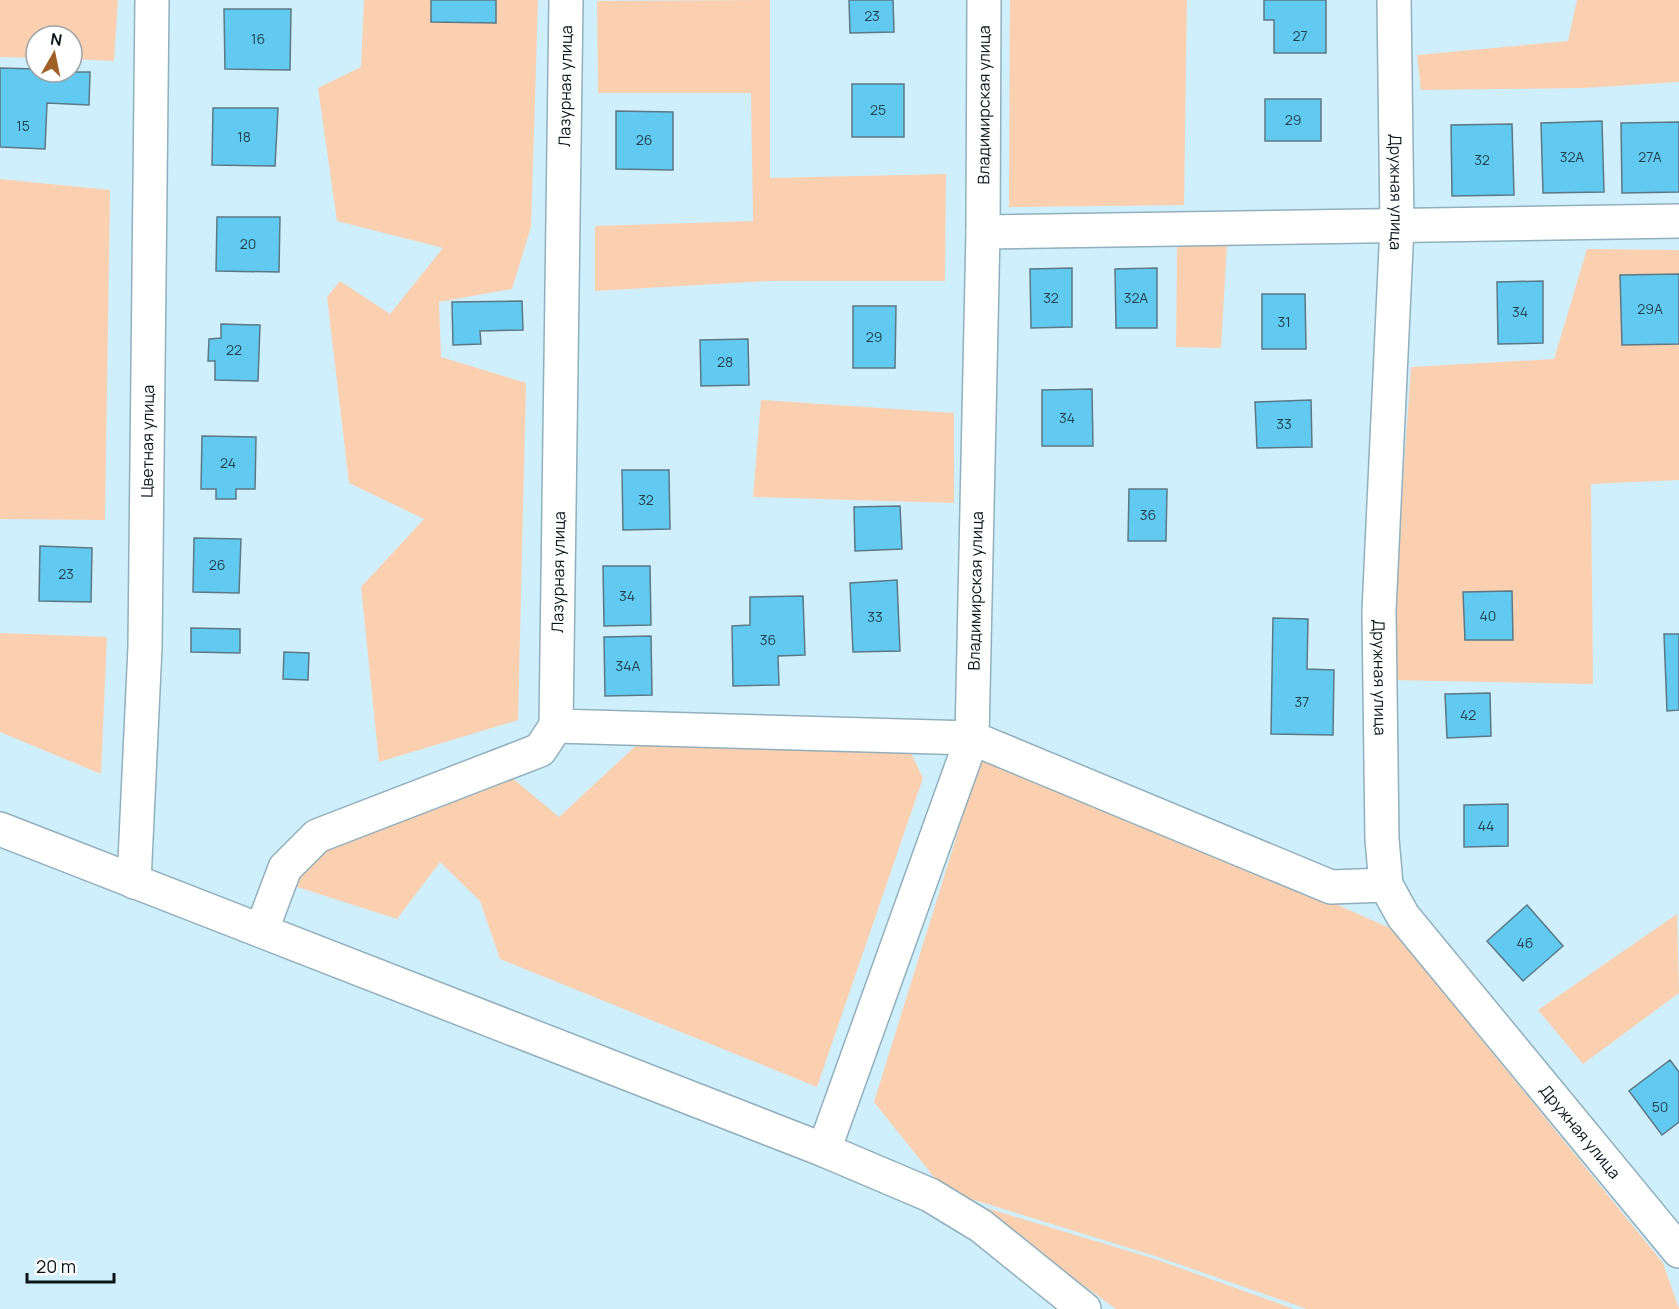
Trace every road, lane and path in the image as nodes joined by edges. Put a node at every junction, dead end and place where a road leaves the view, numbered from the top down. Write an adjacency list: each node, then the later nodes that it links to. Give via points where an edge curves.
1 (152, 0): 11 (street, Цветная улица, via 144,647)
2 (566, 0): 8 (street, Лазурная улица)
3 (984, 0): 7 (street, Владимирская улица)
4 (1394, 0): 6 (street, Дружная улица)
5 (1679, 221): 6 (street)
6 (1397, 226): 7 (street); 12 (street, Дружная улица, via 1379,611)
7 (982, 232): 9 (street, Владимирская улица)
8 (555, 726): 9 (street); 13 (street, via 540,750 317,836 285,868)
9 (972, 738): 12 (street, via 1331,887); 14 (street, Владимирская улица)
10 (0, 829): 11 (street)
11 (134, 882): 13 (street)
12 (1386, 885): 15 (street, Дружная улица, via 1411,925)
13 (262, 929): 14 (street)
14 (824, 1150): 16 (street, via 930,1195 981,1226)
15 (1679, 1251)
16 (1083, 1309)

